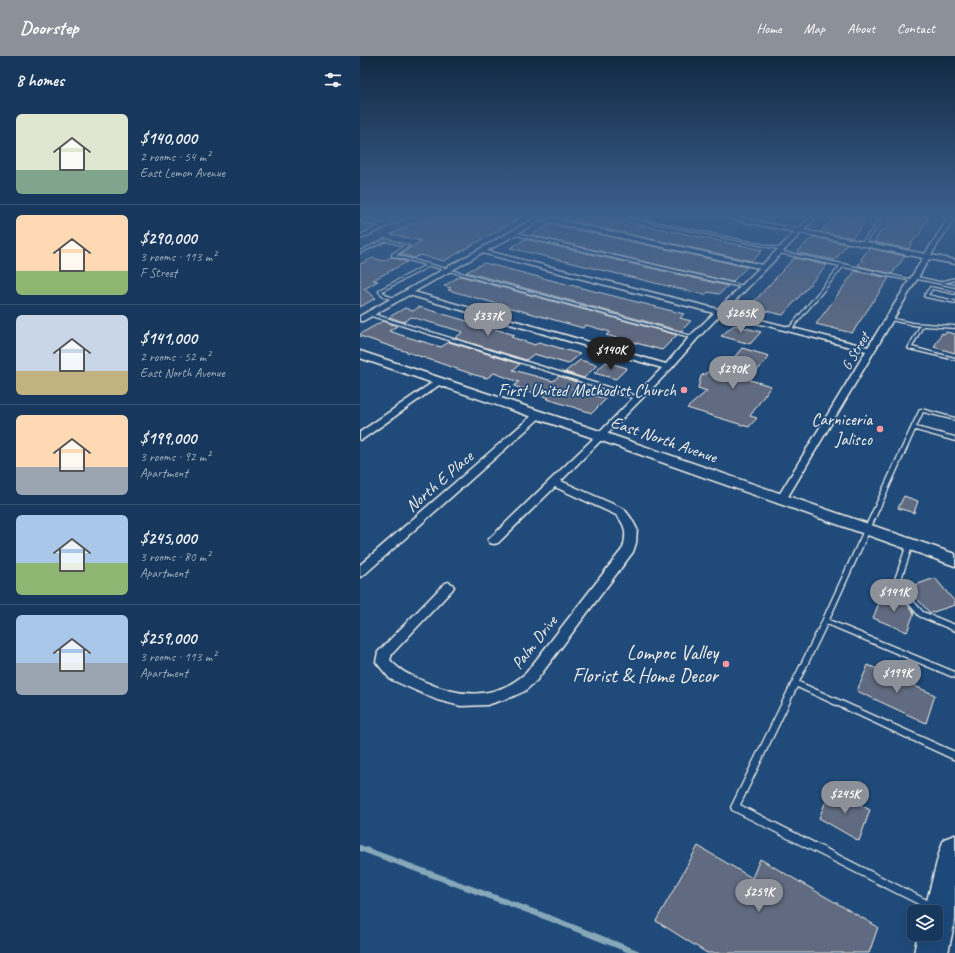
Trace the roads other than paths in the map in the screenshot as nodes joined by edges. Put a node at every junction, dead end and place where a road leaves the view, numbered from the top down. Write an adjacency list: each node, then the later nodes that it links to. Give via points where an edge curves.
1 (408, 259): 11 (lane)
2 (466, 259): 14 (street)
3 (511, 259): 25 (street)
4 (623, 259): 19 (lane)
5 (728, 259): 13 (street)
6 (772, 259): 13 (street)
7 (815, 259): 12 (lane)
8 (925, 259): 15 (street, G Street)
9 (940, 259): 10 (street)
10 (955, 262)
11 (428, 264): 14 (lane); 23 (lane, via 380,291)
12 (843, 266): 15 (lane); 31 (lane)
13 (764, 267): 19 (street)
14 (446, 270): 20 (street); 32 (lane)
15 (913, 279): 17 (lane); 28 (street, G Street)
16 (955, 279): 17 (lane)
17 (941, 283): 18 (lane)
18 (953, 285): 21 (lane)
19 (744, 287): 25 (street)
20 (408, 292): 23 (street); 36 (street)
21 (947, 292): 22 (lane); 24 (lane, via 931,288 926,296)
22 (955, 293)
23 (395, 299): 26 (street)
24 (955, 302)
25 (720, 311): 31 (street); 32 (street)
26 (369, 314): 27 (street); 38 (lane)
27 (360, 319)
28 (890, 319): 29 (lane); 33 (street, G Street)
29 (922, 325): 30 (lane); 35 (lane, via 910,348)
30 (955, 327)
31 (790, 329): 33 (street)
32 (694, 337): 36 (street)
33 (871, 350): 46 (street, G Street)
34 (360, 354): 37 (street, East North Avenue)
35 (955, 359)
36 (668, 367): 38 (street)
37 (438, 381): 39 (street, East North Avenue); 43 (street)
38 (638, 398): 42 (street)
39 (538, 415): 42 (street, East North Avenue); 51 (street, North E Place)
40 (955, 419): 41 (lane, via 922,410)
41 (913, 428): 44 (lane); 47 (lane)
42 (601, 436): 45 (street); 46 (street, East North Avenue)
43 (360, 438)
44 (955, 439)
45 (553, 482): 48 (street); 52 (street, Palm Drive, via 620,512 628,519 632,537 629,549 531,677 520,687 487,699 461,700 442,696 395,675 383,662 387,650)
46 (781, 500): 47 (street, East North Avenue)
47 (866, 529): 49 (street, East North Avenue); 53 (lane)
48 (494, 540)
49 (910, 544): 50 (street, East North Avenue); 54 (lane, via 896,585 921,614)
50 (955, 560)
51 (360, 572)
52 (448, 587)
53 (825, 621): 55 (lane); 56 (lane)
54 (955, 628)
55 (955, 675)
56 (795, 683): 57 (lane); 60 (lane, via 735,807)
57 (955, 756)
58 (955, 850): 59 (highway)
59 (942, 905)
60 (907, 908)
61 (934, 941): 62 (highway)
62 (931, 953)

